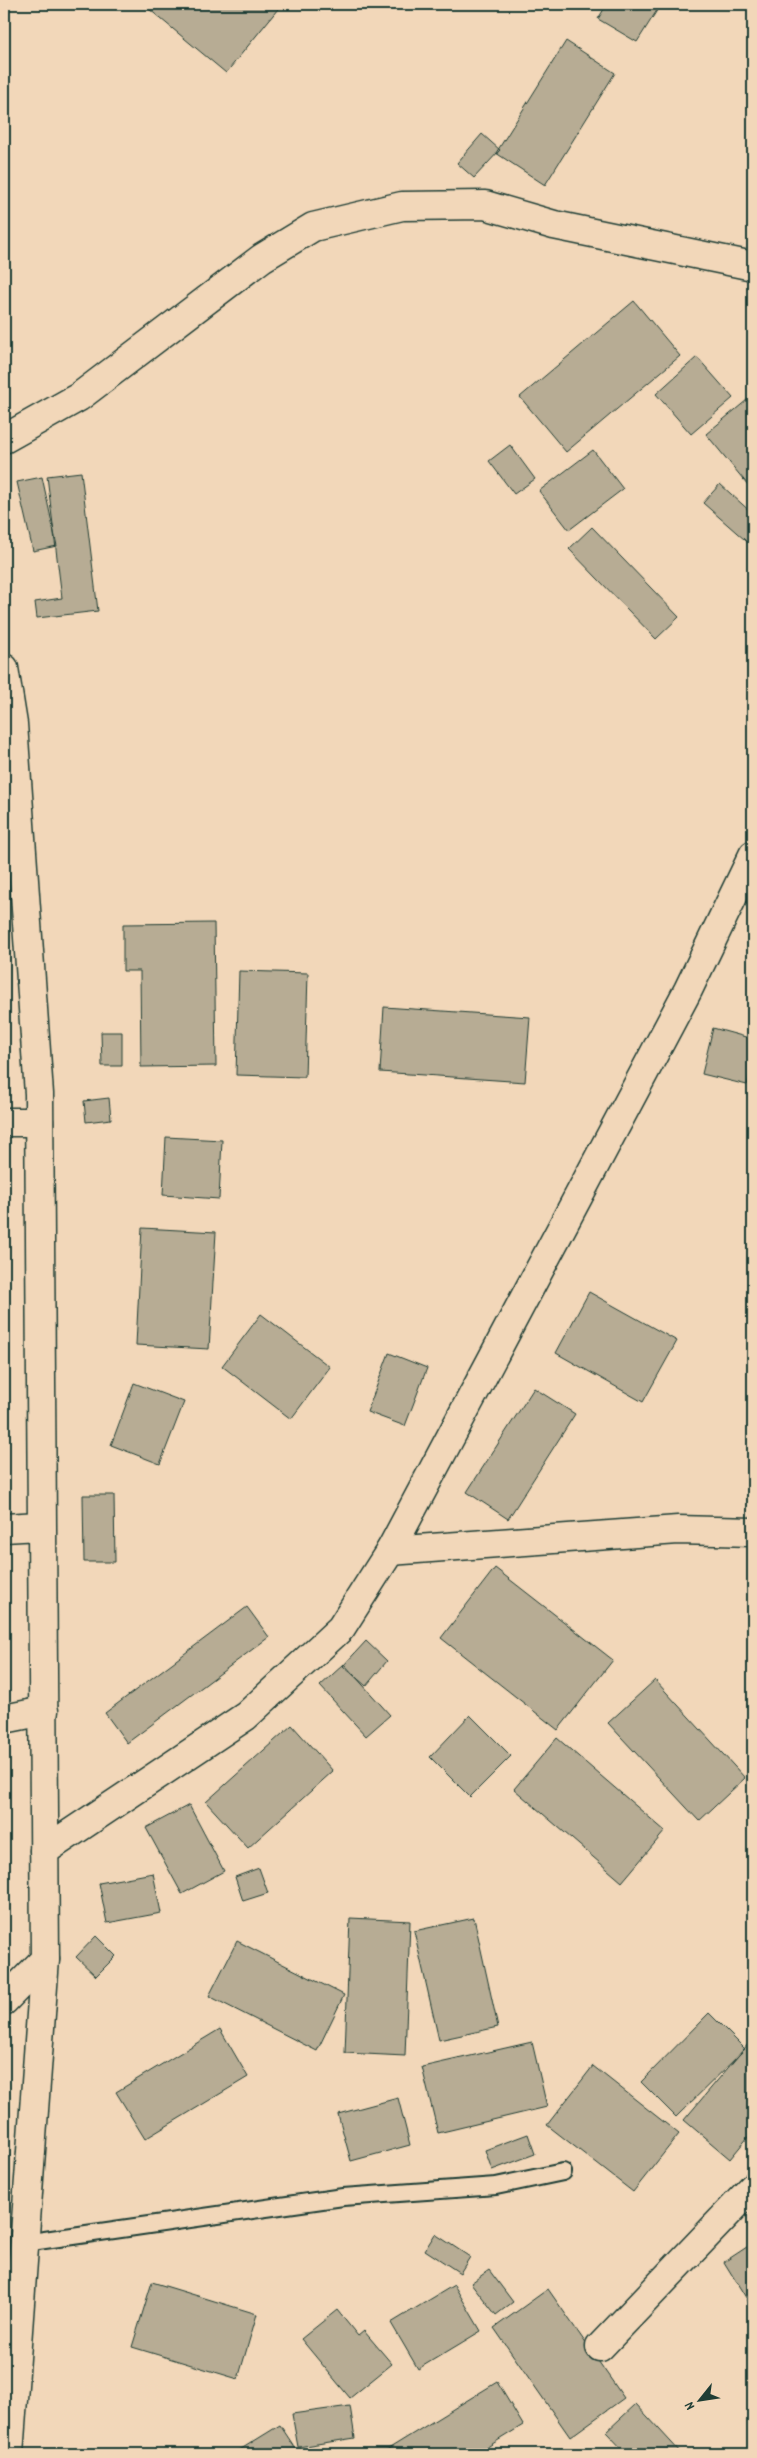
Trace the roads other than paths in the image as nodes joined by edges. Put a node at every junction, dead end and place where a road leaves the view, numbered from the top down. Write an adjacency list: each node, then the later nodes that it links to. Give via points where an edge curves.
1 (753, 266): 2 (street, via 554,224 485,205 402,206 313,226 262,258 79,397)
2 (4, 439)
3 (4, 668): 6 (street, via 13,724)
4 (753, 855): 10 (street, via 688,990)
5 (4, 1122): 6 (street)
6 (39, 1122): 7 (street)
7 (40, 1526): 8 (street); 11 (street)
8 (4, 1528)
9 (753, 1532): 10 (street, via 678,1530)
10 (390, 1550): 13 (street, via 340,1628 246,1716)
11 (44, 1711): 12 (street); 13 (street)
12 (4, 1719)
13 (44, 1851): 14 (street)
14 (45, 1959): 15 (street); 18 (street)
15 (4, 2001)
16 (563, 2172): 18 (lane, via 496,2186 343,2197)
17 (753, 2187): 19 (street)
18 (24, 2243): 20 (street)
19 (600, 2346)
20 (9, 2454)

